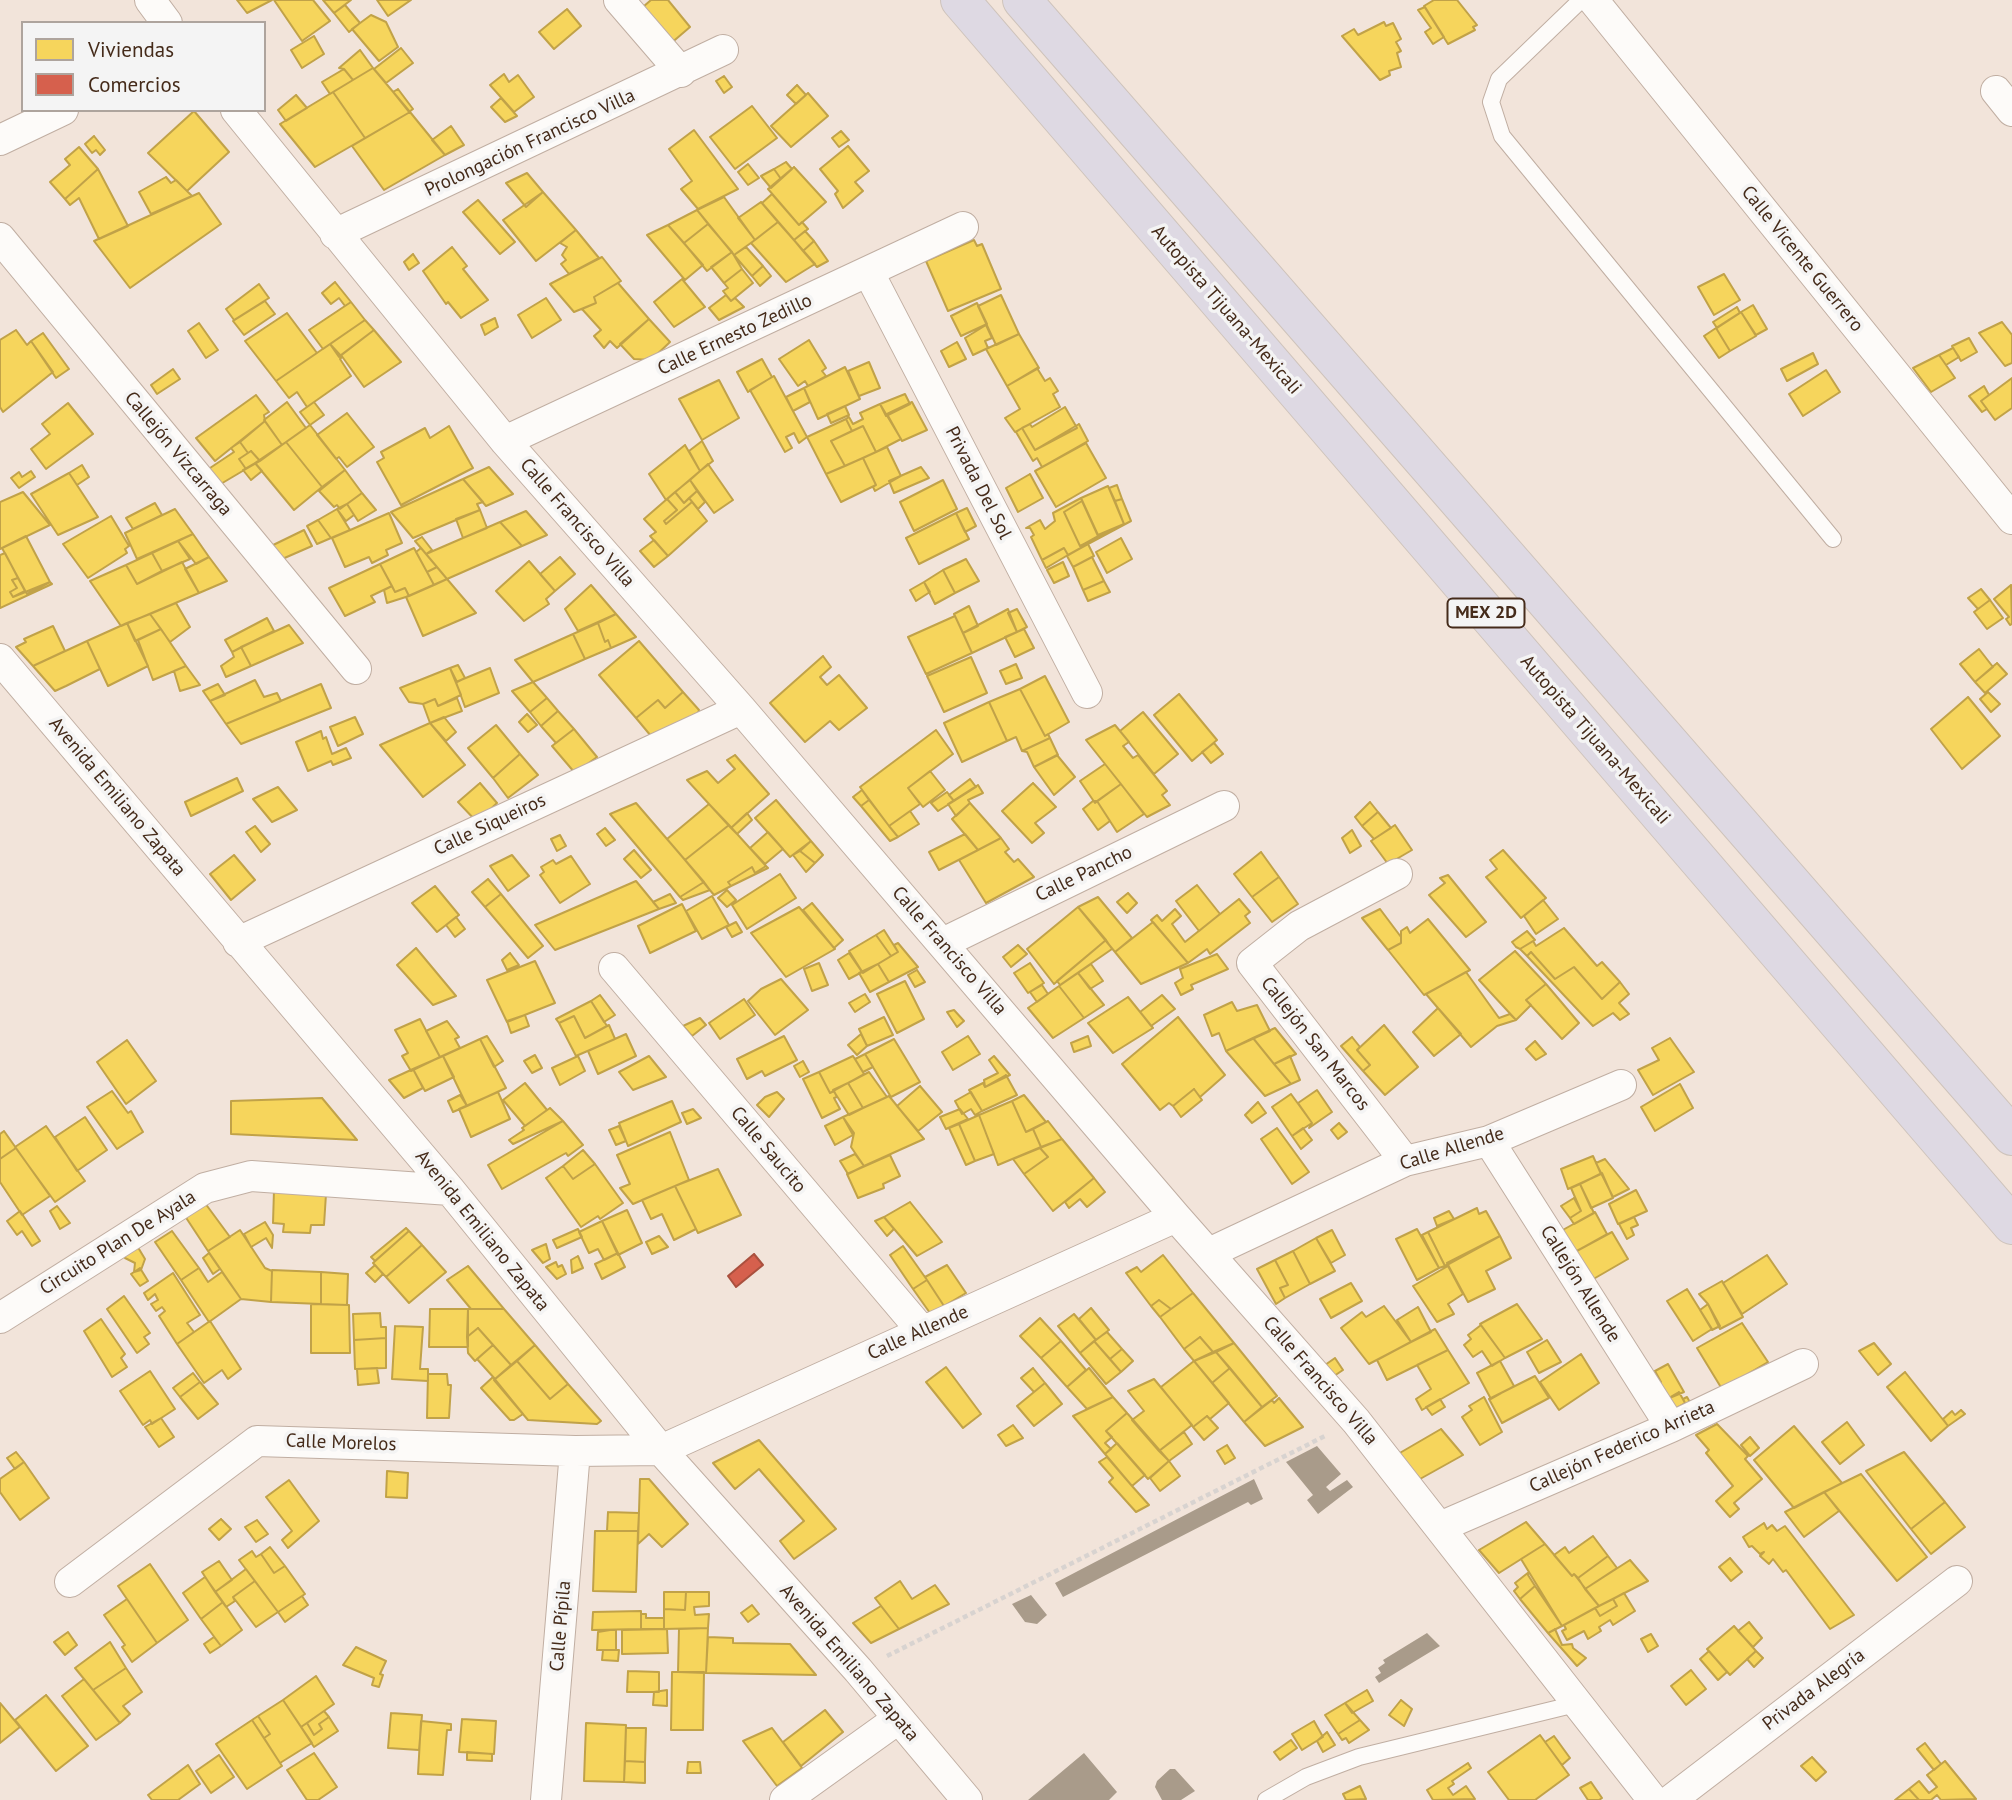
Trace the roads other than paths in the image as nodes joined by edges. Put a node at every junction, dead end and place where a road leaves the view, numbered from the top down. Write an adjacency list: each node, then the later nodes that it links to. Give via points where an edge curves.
1 (150, 0): 7 (street)
2 (619, 0): 9 (street)
3 (960, 0): 35 (highway, Autopista Tijuana-Mexicali / MEX 2D)
4 (1022, 0): 30 (highway, MEX 2D)
5 (1581, 0): 19 (lane, via 1499,79 1490,102 1502,136)
6 (1592, 0): 18 (street, Calle Vicente Guerrero)
7 (166, 21)
8 (723, 50): 9 (street, Prolongación Francisco Villa)
9 (681, 72): 14 (street, Prolongación Francisco Villa)
10 (59, 112): 12 (street)
11 (238, 112): 14 (street, Calle Francisco Villa)
12 (0, 140)
13 (963, 227): 16 (street, Calle Ernesto Zedillo)
14 (335, 234): 17 (street, Calle Francisco Villa)
15 (0, 238): 21 (street, Callejón Vizcarraga)
16 (869, 273): 17 (street, Calle Ernesto Zedillo); 22 (street, Privada Del Sol)
17 (505, 441): 23 (street, Calle Francisco Villa)
18 (2012, 519)
19 (1833, 539)
20 (0, 659): 26 (street, Avenida Emiliano Zapata)
21 (356, 669)
22 (1087, 693)
23 (741, 709): 26 (street, Calle Siqueiros); 27 (street, Calle Francisco Villa)
24 (1224, 806): 27 (street, Calle Pancho)
25 (1397, 874): 32 (street, Callejón San Marcos, via 1299,926 1252,963)
26 (238, 942): 33 (street, Avenida Emiliano Zapata)
27 (943, 943): 34 (street, Calle Francisco Villa)
28 (614, 968): 38 (street, Calle Saucito)
29 (1621, 1085): 31 (street, Calle Allende)
30 (2012, 1136)
31 (1489, 1141): 32 (street, Calle Allende); 40 (street, Callejón Allende)
32 (1405, 1161): 36 (street, Calle Allende)
33 (450, 1190): 37 (street, Circuito Plan De Ayala, via 251,1176 205,1188); 41 (street, Avenida Emiliano Zapata)
34 (1176, 1217): 36 (street, Calle Francisco Villa); 38 (street, Calle Allende)
35 (2012, 1225)
36 (1209, 1254): 43 (street, Calle Francisco Villa, via 1356,1421)
37 (0, 1318)
38 (922, 1331): 41 (street, Calle Allende)
39 (1803, 1364): 40 (street, Callejón Federico Arrieta)
40 (1671, 1427): 43 (street, Callejón Federico Arrieta)
41 (661, 1450): 42 (street, Calle Morelos); 47 (street, Avenida Emiliano Zapata)
42 (575, 1451): 45 (street, Calle Morelos, via 257,1441); 48 (street, Calle Pípila)
43 (1440, 1527): 46 (street, Calle Francisco Villa)
44 (1957, 1581): 53 (street, Privada Alegría)
45 (69, 1583)
46 (1576, 1704): 51 (lane, via 1359,1757 1306,1777); 52 (street, Calle Francisco Villa)
47 (898, 1718): 49 (street); 50 (street, Avenida Emiliano Zapata)
48 (546, 1800)
49 (785, 1800)
50 (967, 1800)
51 (1266, 1800)
52 (1653, 1800)
53 (1671, 1800)

